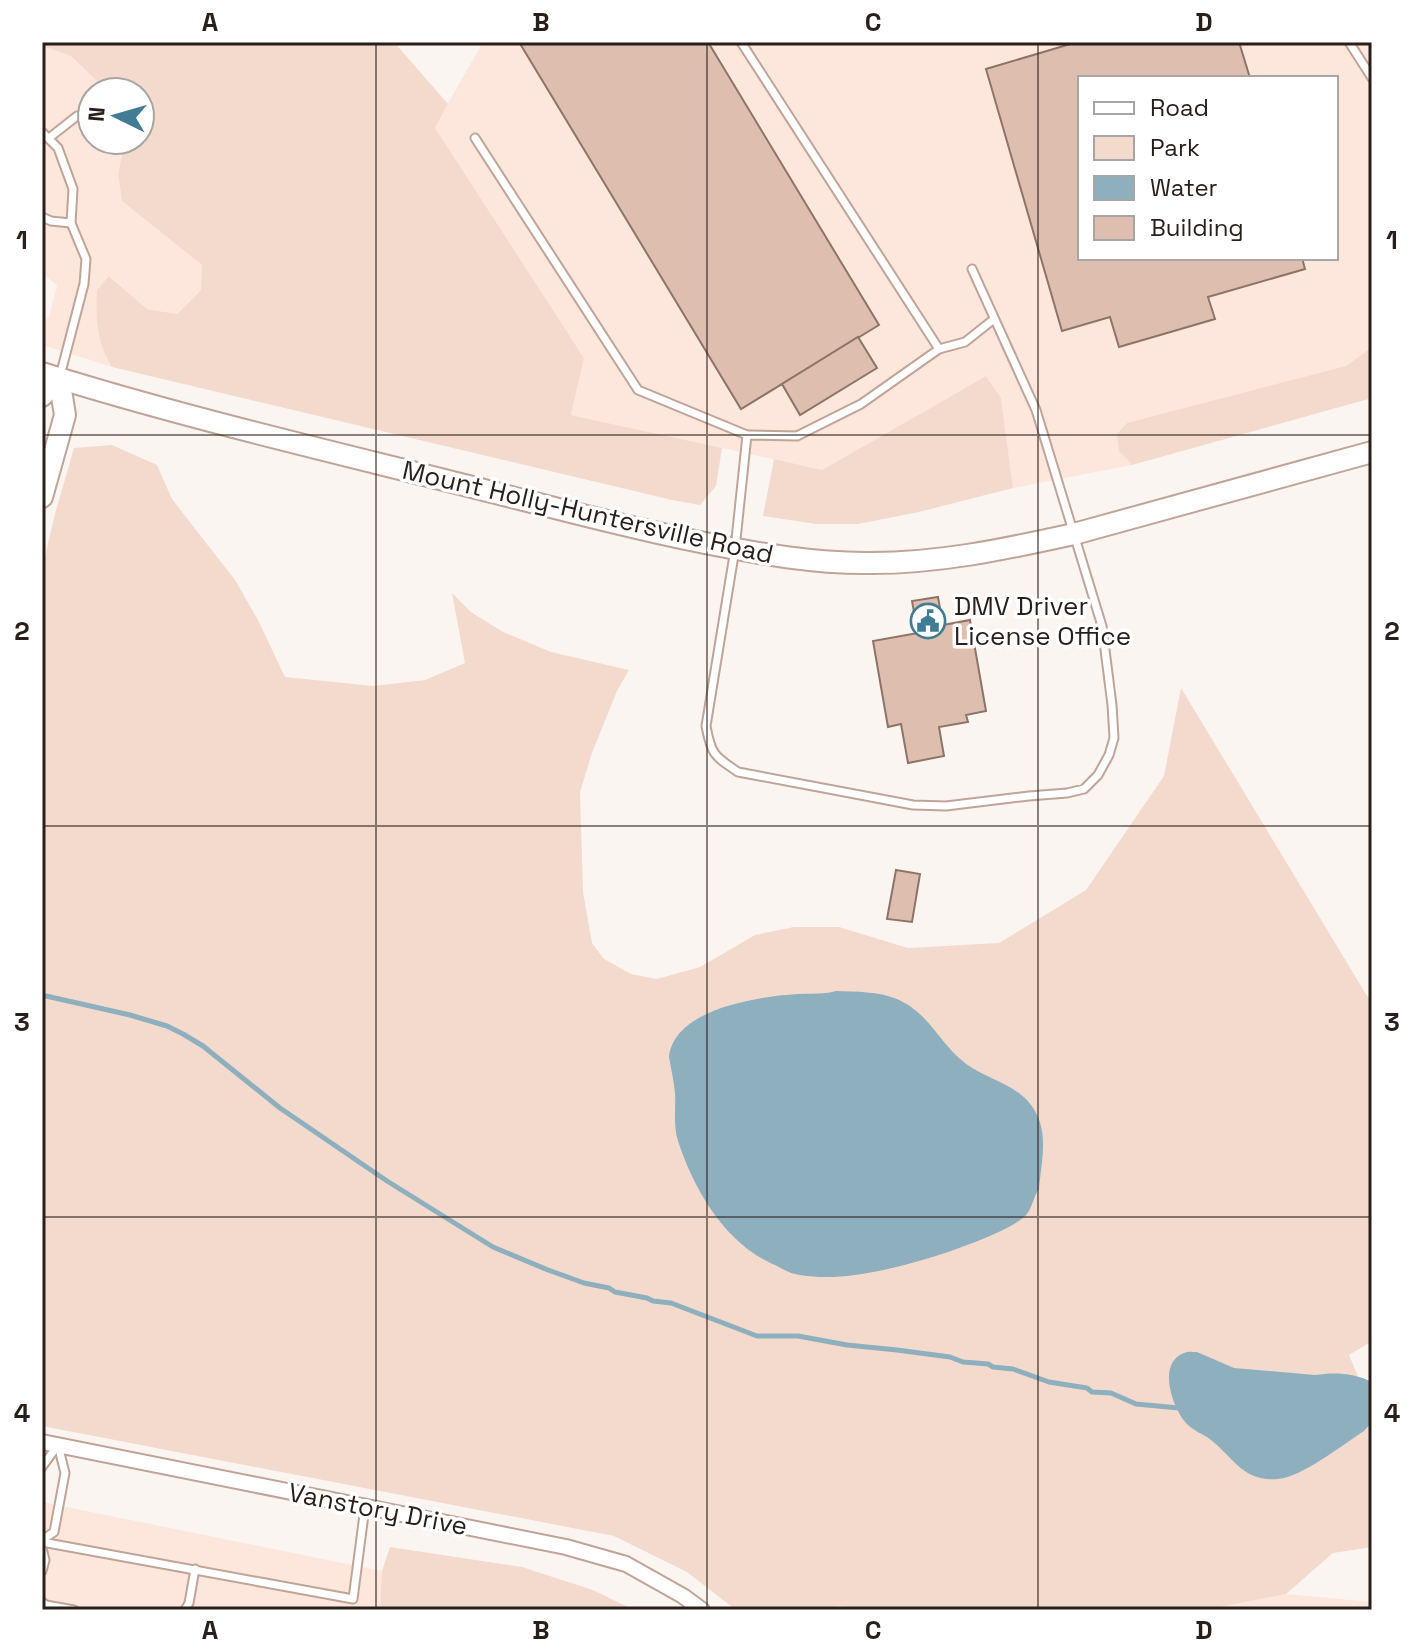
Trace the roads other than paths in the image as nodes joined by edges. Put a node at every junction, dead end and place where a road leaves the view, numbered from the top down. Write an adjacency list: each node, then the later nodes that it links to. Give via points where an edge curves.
1 (741, 42): 11 (lane)
2 (1349, 42): 3 (lane)
3 (1372, 78)
4 (76, 117): 5 (lane)
5 (45, 135): 8 (lane, via 58,148 73,189)
6 (475, 138): 14 (lane, via 638,390)
7 (42, 217): 8 (lane)
8 (71, 223): 12 (lane, via 86,259 84,284)
9 (972, 269): 10 (lane)
10 (994, 319): 11 (lane, via 965,342); 17 (lane, via 1036,410)
11 (939, 349): 14 (lane, via 861,404 797,436)
12 (50, 375): 13 (main road); 16 (main road, via 65,415); 18 (main road, Mount Holly-Huntersville Road, via 584,515)
13 (42, 396)
14 (747, 435): 18 (lane)
15 (1372, 452): 17 (main road, Mount Holly-Huntersville Road)
16 (42, 497)
17 (1074, 534): 18 (main road, Mount Holly-Huntersville Road, via 987,552 866,564); 18 (lane, via 1102,626 1114,738 1109,755 1084,789 946,806 913,805 738,772 710,748 706,726)
18 (735, 549)
19 (42, 1442): 20 (street, Vanstory Drive)
20 (58, 1445): 21 (lane); 22 (street, Vanstory Drive); 23 (lane, via 65,1473 54,1532)
21 (42, 1467)
22 (365, 1506): 27 (lane); 32 (street, Vanstory Drive, via 602,1556 641,1571)
23 (42, 1541): 25 (lane)
24 (42, 1548): 26 (lane)
25 (195, 1569): 27 (lane); 30 (lane)
26 (42, 1571)
27 (353, 1599): 31 (lane)
28 (42, 1602): 29 (lane)
29 (74, 1610)
30 (185, 1610)
31 (352, 1610)
32 (702, 1610)

